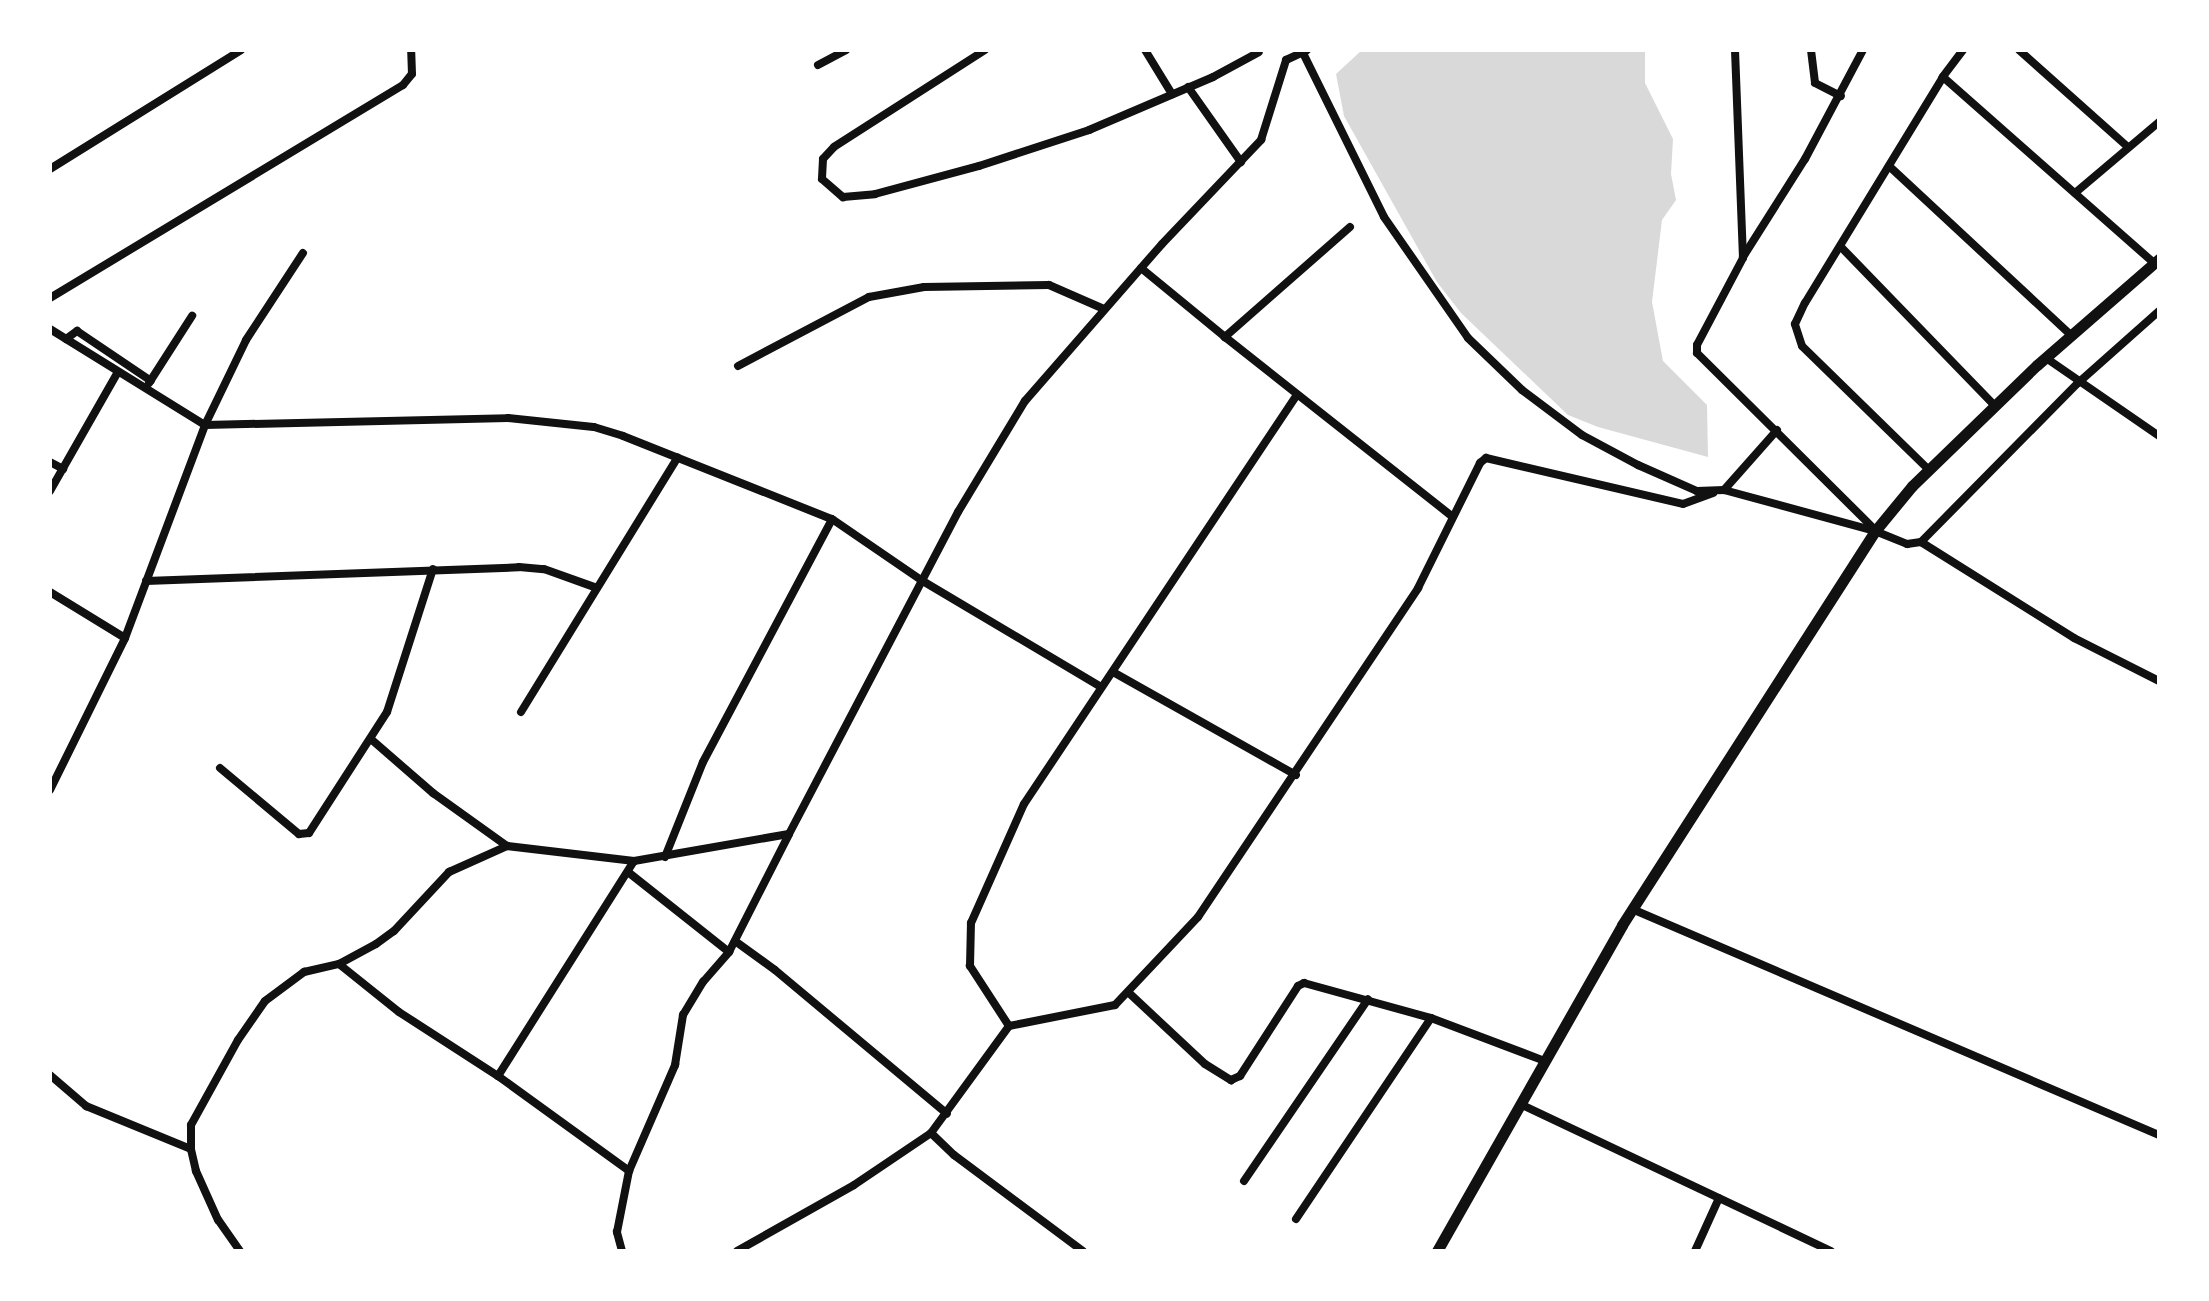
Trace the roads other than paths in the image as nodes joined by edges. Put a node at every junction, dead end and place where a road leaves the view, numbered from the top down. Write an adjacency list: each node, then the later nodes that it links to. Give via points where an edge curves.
1 (241, 50): 22 (street)
2 (411, 50): 30 (street, via 412,74 403,85)
3 (846, 50): 13 (street)
4 (985, 50): 16 (street, via 834,147 823,159 822,179 843,197 875,194 1089,130)
5 (1145, 50): 16 (street)
6 (1735, 50): 27 (street)
7 (1811, 50): 17 (street, via 1815,83)
8 (1863, 50): 17 (street)
9 (1963, 50): 14 (street)
10 (2019, 50): 19 (street)
11 (1304, 51): 20 (street, via 1286,60 1267,130); 54 (street, via 1384,217 1468,338 1522,390 1582,435 1638,465)
12 (1259, 52): 15 (street)
13 (818, 65)
14 (1943, 77): 21 (street); 23 (street)
15 (1188, 87): 16 (street); 20 (street)
16 (1172, 94)
17 (1841, 96): 27 (street)
18 (2159, 122): 19 (street)
19 (2128, 147): 23 (street)
20 (1241, 162): 29 (street)
21 (1889, 166): 25 (street); 35 (street)
22 (50, 169)
23 (2075, 193): 28 (street)
24 (1350, 227): 36 (street)
25 (1841, 247): 44 (street); 51 (street, via 1795,324 1802,346)
26 (303, 253): 45 (street, via 246,340)
27 (1743, 258): 46 (street, via 1697,353)
28 (2156, 261): 35 (street)
29 (1141, 268): 31 (street); 36 (street)
30 (50, 298)
31 (1104, 309): 39 (street, via 1049,285 924,287 869,297); 60 (street, via 1025,401)
32 (2159, 311): 41 (street)
33 (192, 316): 42 (street)
34 (50, 329): 37 (street)
35 (2071, 335): 38 (street)
36 (1225, 337): 43 (street)
37 (66, 339): 40 (street); 42 (street, via 77,331)
38 (2046, 358): 41 (street); 44 (street)
39 (738, 366)
40 (118, 372): 42 (street); 50 (street)
41 (2078, 383): 47 (street); 58 (street)
42 (148, 385): 45 (street)
43 (1297, 395): 55 (street); 65 (street)
44 (1995, 406): 51 (street)
45 (205, 425): 48 (street, via 508,418 594,427); 61 (street)
46 (1777, 430): 52 (street); 57 (street)
47 (2159, 436)
48 (678, 457): 56 (street); 62 (street)
49 (50, 462): 50 (street)
50 (63, 469): 53 (street)
51 (1929, 470): 57 (street)
52 (1724, 490): 54 (street); 57 (street)
53 (50, 491)
54 (1713, 493): 55 (street, via 1683,504 1486,458)
55 (1453, 517): 71 (street, via 1418,588)
56 (832, 519): 60 (street); 75 (street, via 703,762)
57 (1875, 531): 58 (street, via 1907,544); 78 (street)
58 (1921, 542): 66 (street, via 2074,638)
59 (433, 569): 61 (street); 62 (street, via 544,569); 69 (street, via 387,712)
60 (921, 580): 67 (street); 73 (street)
61 (146, 581): 64 (street)
62 (597, 588): 68 (street)
63 (50, 592): 64 (street)
64 (125, 638): 72 (street)
65 (1113, 672): 67 (street); 71 (street)
66 (2159, 681)
67 (1101, 687): 85 (street, via 1024,804 971,923 970,966)
68 (521, 712)
69 (372, 740): 70 (street, via 304,836); 74 (street, via 433,793)
70 (220, 768)
71 (1296, 775): 82 (street, via 1198,917)
72 (50, 790)
73 (789, 834): 75 (street); 79 (street)
74 (507, 846): 76 (street); 81 (street, via 449,872 394,931)
75 (665, 857): 76 (street)
76 (634, 861): 77 (street)
77 (628, 872): 80 (street); 88 (street)
78 (1632, 909): 86 (street); 92 (street)
79 (735, 941): 80 (street); 90 (street)
80 (729, 952): 94 (street, via 683,1015 675,1065)
81 (339, 964): 88 (street, via 399,1012); 93 (street, via 304,972 265,1001 191,1125)
82 (1128, 992): 83 (street, via 1205,1064 1231,1080 1247,1066 1301,984); 85 (street, via 1115,1005)
83 (1368, 999): 84 (street); 95 (street)
84 (1431, 1018): 86 (street); 97 (street)
85 (1009, 1026): 90 (street)
86 (1545, 1061): 89 (street)
87 (50, 1075): 93 (street, via 86,1106)
88 (498, 1076): 94 (street)
89 (1520, 1104): 96 (street); 103 (street)
90 (947, 1114): 91 (street)
91 (931, 1133): 99 (street); 102 (street, via 854,1185)
92 (2159, 1135)
93 (191, 1149): 100 (street, via 218,1220)
94 (629, 1171): 101 (street, via 617,1232)
95 (1244, 1181)
96 (1719, 1198): 98 (street); 104 (street)
97 (1296, 1219)
98 (1814, 1247): 105 (street)
99 (1078, 1249)
100 (240, 1251)
101 (622, 1251)
102 (737, 1251)
103 (1437, 1251)
104 (1695, 1251)
105 (1831, 1251)

